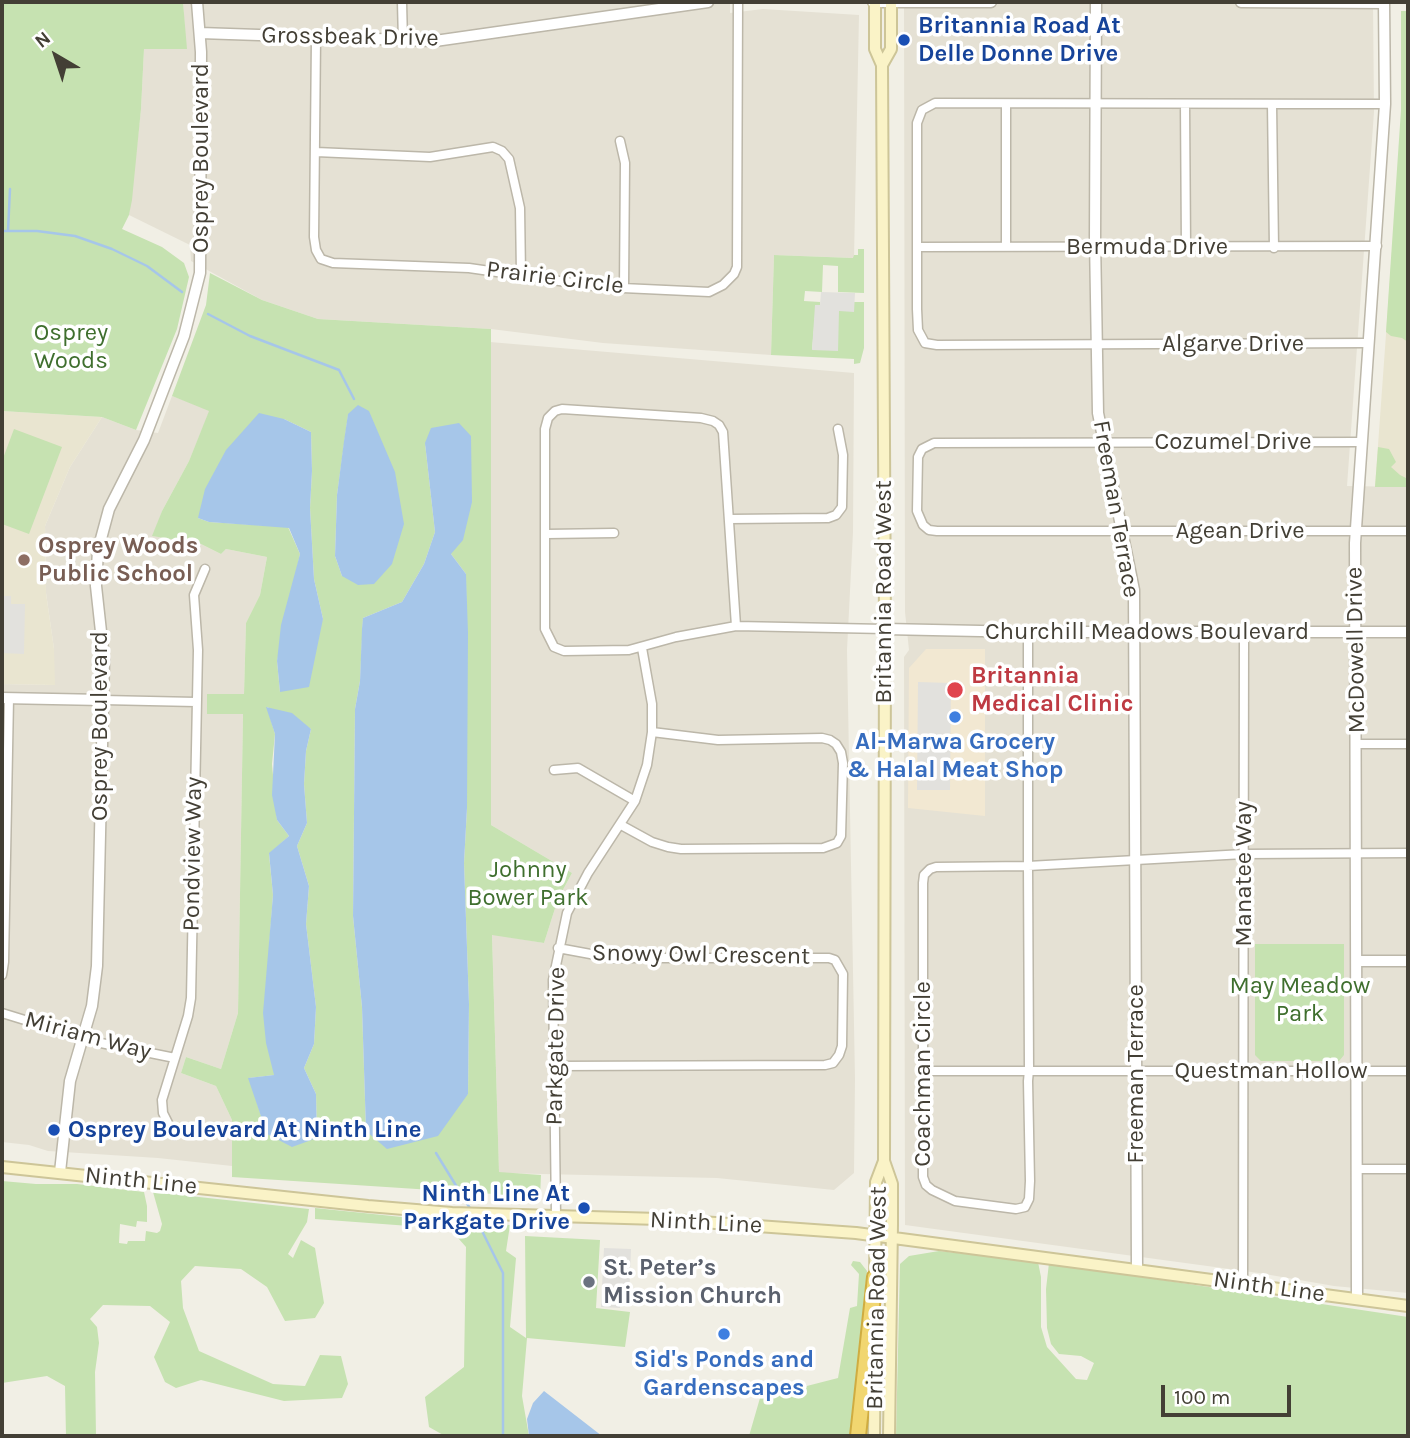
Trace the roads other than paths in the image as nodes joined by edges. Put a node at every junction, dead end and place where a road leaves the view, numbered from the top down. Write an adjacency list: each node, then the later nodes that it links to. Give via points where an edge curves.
1 (197, 2): 11 (street, Osprey Boulevard)
2 (402, 2): 13 (street)
3 (708, 2): 13 (street, Grossbeak Drive, via 453,39)
4 (738, 2): 29 (street, Prairie Circle, via 737,267 723,285 709,292)
5 (874, 2): 6 (street); 14 (main road, Britannia Road West, via 875,49)
6 (891, 2): 7 (street); 14 (main road, Britannia Road West, via 891,49)
7 (990, 2)
8 (1096, 2): 16 (street, Freeman Terrace)
9 (1241, 2): 10 (street)
10 (1384, 2): 19 (street, McDowell Drive)
11 (201, 33): 12 (street, Grossbeak Drive); 51 (street, Osprey Boulevard, via 199,281 191,317 144,440 117,490 103,529 96,575)
12 (316, 38): 13 (street, Grossbeak Drive); 21 (street, Prairie Circle)
13 (403, 42)
14 (882, 65): 43 (main road, Britannia Road West)
15 (1006, 104): 16 (street); 22 (street); 25 (street, via 934,103 922,110 917,123)
16 (1097, 104): 17 (street); 23 (street, Freeman Terrace)
17 (1185, 104): 18 (street); 26 (street)
18 (1272, 104): 19 (street); 27 (street)
19 (1385, 104): 24 (street, McDowell Drive)
20 (620, 141): 29 (street, via 625,163)
21 (316, 152): 28 (street, Prairie Circle, via 314,237 321,259); 28 (street, via 430,157 493,147 502,151 509,159 520,208)
22 (1006, 246): 23 (street, Bermuda Drive); 25 (street, Bermuda Drive)
23 (1096, 246): 26 (street, Bermuda Drive); 31 (street, Freeman Terrace)
24 (1377, 246): 27 (street, Bermuda Drive); 30 (street, McDowell Drive)
25 (917, 247): 31 (street, Algarve Drive, via 918,330 925,343)
26 (1186, 247): 27 (street, Bermuda Drive)
27 (1274, 248)
28 (521, 275): 29 (street, Prairie Circle)
29 (624, 288)
30 (1369, 343): 31 (street, Algarve Drive); 33 (street, McDowell Drive)
31 (1096, 345): 34 (street, Freeman Terrace)
32 (838, 429): 35 (street, via 843,455 842,507 836,515)
33 (1361, 442): 34 (street, Cozumel Drive); 36 (street, McDowell Drive)
34 (1104, 443): 37 (street, Freeman Terrace); 37 (street, Cozumel Drive, via 927,445 918,457 917,511 923,525 937,531)
35 (730, 519): 40 (street, via 723,432 713,421 562,409 548,418 545,429); 42 (street)
36 (1356, 530): 37 (street, Agean Drive); 38 (street, Agean Drive); 47 (street, McDowell Drive)
37 (1124, 531): 45 (street, Freeman Terrace, via 1133,576)
38 (1408, 531)
39 (614, 533): 40 (street)
40 (547, 534): 49 (street, via 545,629 554,647 564,651)
41 (205, 569): 52 (street, Pondview Way, via 194,594)
42 (736, 626): 43 (street); 49 (street)
43 (885, 629): 44 (street, Churchill Meadows Boulevard); 79 (main road, Britannia Road West)
44 (1028, 632): 45 (street, Churchill Meadows Boulevard); 63 (street, Coachman Circle)
45 (1135, 632): 46 (street, Churchill Meadows Boulevard); 62 (street, Freeman Terrace)
46 (1244, 632): 47 (street, Churchill Meadows Boulevard); 61 (street, Manatee Way)
47 (1356, 632): 48 (street, Churchill Meadows Boulevard); 54 (street, McDowell Drive)
48 (1408, 632)
49 (642, 648): 53 (street, Parkgate Drive, via 649,677)
50 (5, 698): 51 (street); 67 (street)
51 (103, 700): 52 (street); 69 (street, Osprey Boulevard, via 97,966)
52 (196, 702): 70 (street, Pondview Way, via 191,998)
53 (652, 732): 57 (street, Parkgate Drive); 58 (street, via 718,740 830,740 843,763 841,836 837,844 823,848 681,849 652,842)
54 (1357, 744): 55 (street); 60 (street, McDowell Drive)
55 (1408, 744)
56 (554, 770): 57 (street, via 578,768)
57 (635, 801): 58 (street, Parkgate Drive)
58 (621, 825): 64 (street, Parkgate Drive, via 576,893)
59 (1408, 853): 60 (street)
60 (1357, 854): 61 (street); 65 (street, McDowell Drive)
61 (1244, 855): 62 (street); 74 (street, Manatee Way)
62 (1136, 859): 63 (street); 73 (street, Freeman Terrace)
63 (1028, 866): 72 (street, Coachman Circle); 75 (street, Coachman Circle, via 936,867 925,875)
64 (558, 948): 71 (street, Parkgate Drive, via 553,980); 71 (street, Snowy Owl Crescent, via 612,957 835,960 843,974 842,1046 833,1063 825,1065)
65 (1358, 961): 66 (street); 76 (street, McDowell Drive)
66 (1408, 961)
67 (2, 975)
68 (2, 1013): 69 (street, Miriam Way)
69 (82, 1038): 70 (street, Miriam Way); 83 (street, Osprey Boulevard, via 70,1081)
70 (175, 1058): 78 (street, Pondview Way, via 162,1100)
71 (554, 1066): 84 (street, Parkgate Drive)
72 (1029, 1070): 73 (street, Questman Hollow); 75 (street, Questman Hollow); 75 (street, Coachman Circle, via 1029,1199 1025,1207 1016,1209 955,1201 926,1185)
73 (1136, 1070): 74 (street, Questman Hollow); 87 (street, Freeman Terrace)
74 (1244, 1070): 76 (street, Questman Hollow); 89 (street, Manatee Way)
75 (923, 1071)
76 (1357, 1071): 77 (street, Questman Hollow); 81 (street, McDowell Drive)
77 (1408, 1071)
78 (174, 1135)
79 (884, 1161): 85 (main road, Britannia Road West, via 876,1182); 86 (main road, Britannia Road West, via 892,1184)
80 (2, 1167): 83 (main road, Ninth Line)
81 (1357, 1169): 82 (street); 90 (street, McDowell Drive)
82 (1408, 1169)
83 (60, 1172): 84 (main road, Ninth Line, via 355,1205)
84 (556, 1216): 85 (main road, Ninth Line)
85 (876, 1235): 86 (main road, Ninth Line); 88 (main road, Britannia Road West)
86 (892, 1237): 87 (main road, Ninth Line); 94 (main road, Britannia Road West)
87 (1137, 1269): 89 (main road, Ninth Line)
88 (875, 1277): 92 (highway); 93 (main road, Britannia Road West)
89 (1242, 1283): 90 (main road, Ninth Line)
90 (1357, 1299): 91 (main road, Ninth Line)
91 (1408, 1306)
92 (859, 1430)
93 (874, 1436)
94 (889, 1436)

